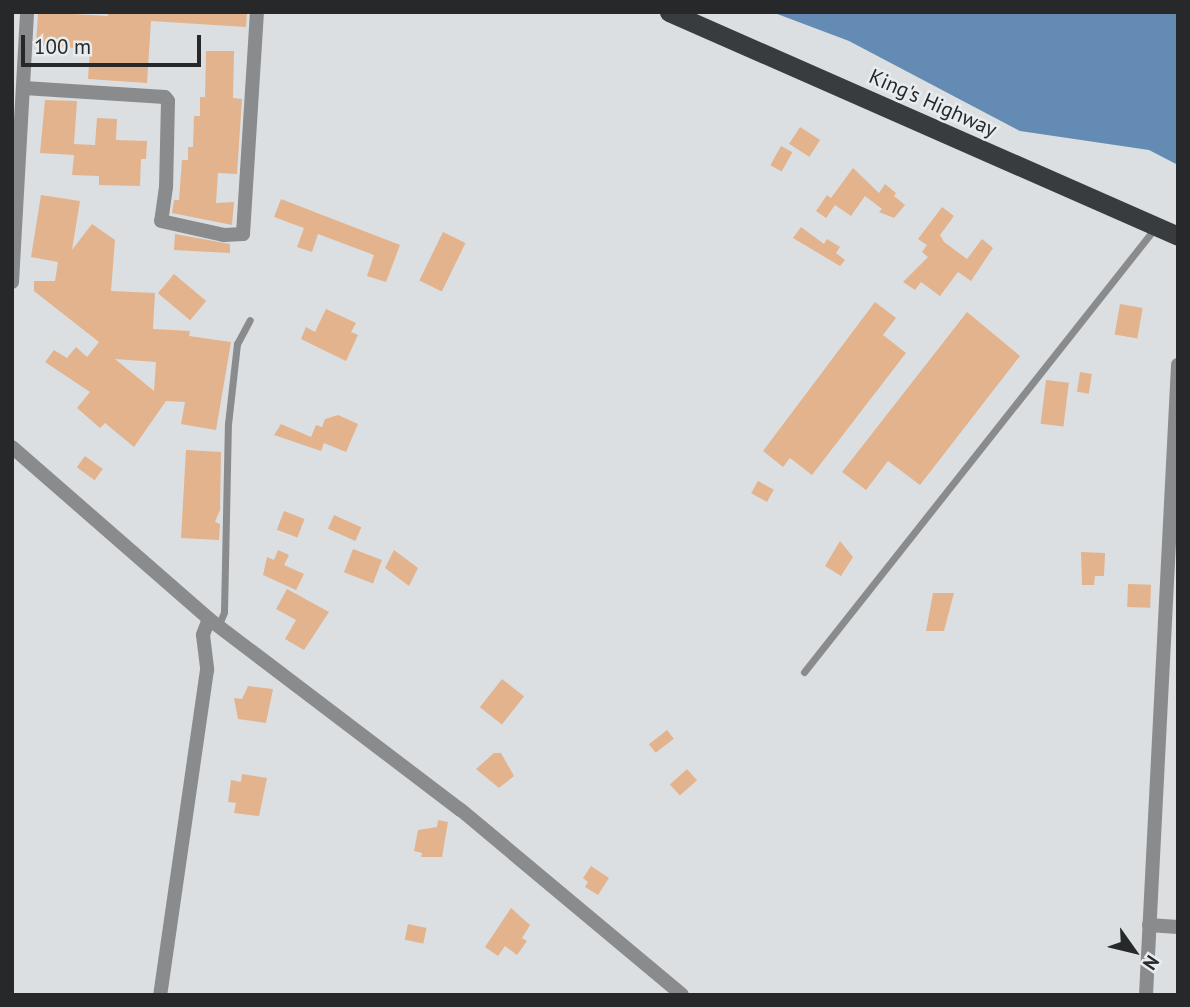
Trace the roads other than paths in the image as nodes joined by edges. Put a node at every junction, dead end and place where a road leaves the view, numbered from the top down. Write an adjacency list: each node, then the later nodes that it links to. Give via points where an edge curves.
1 (27, 12): 4 (street)
2 (257, 12): 4 (street, via 243,234 161,221 166,187 165,97)
3 (669, 12): 6 (highway, King's Highway)
4 (24, 88): 5 (street)
5 (16, 166): 8 (street)
6 (1157, 226): 7 (highway, King's Highway); 13 (lane)
7 (1178, 236)
8 (12, 282)
9 (250, 320): 12 (lane, via 237,344 228,424 224,612)
10 (1178, 365): 14 (street)
11 (12, 447): 12 (street)
12 (214, 623): 16 (street, via 203,635 207,670); 17 (street, via 461,810)
13 (804, 672)
14 (1149, 925): 15 (street); 18 (street)
15 (1178, 927)
16 (160, 995)
17 (682, 995)
18 (1146, 995)

